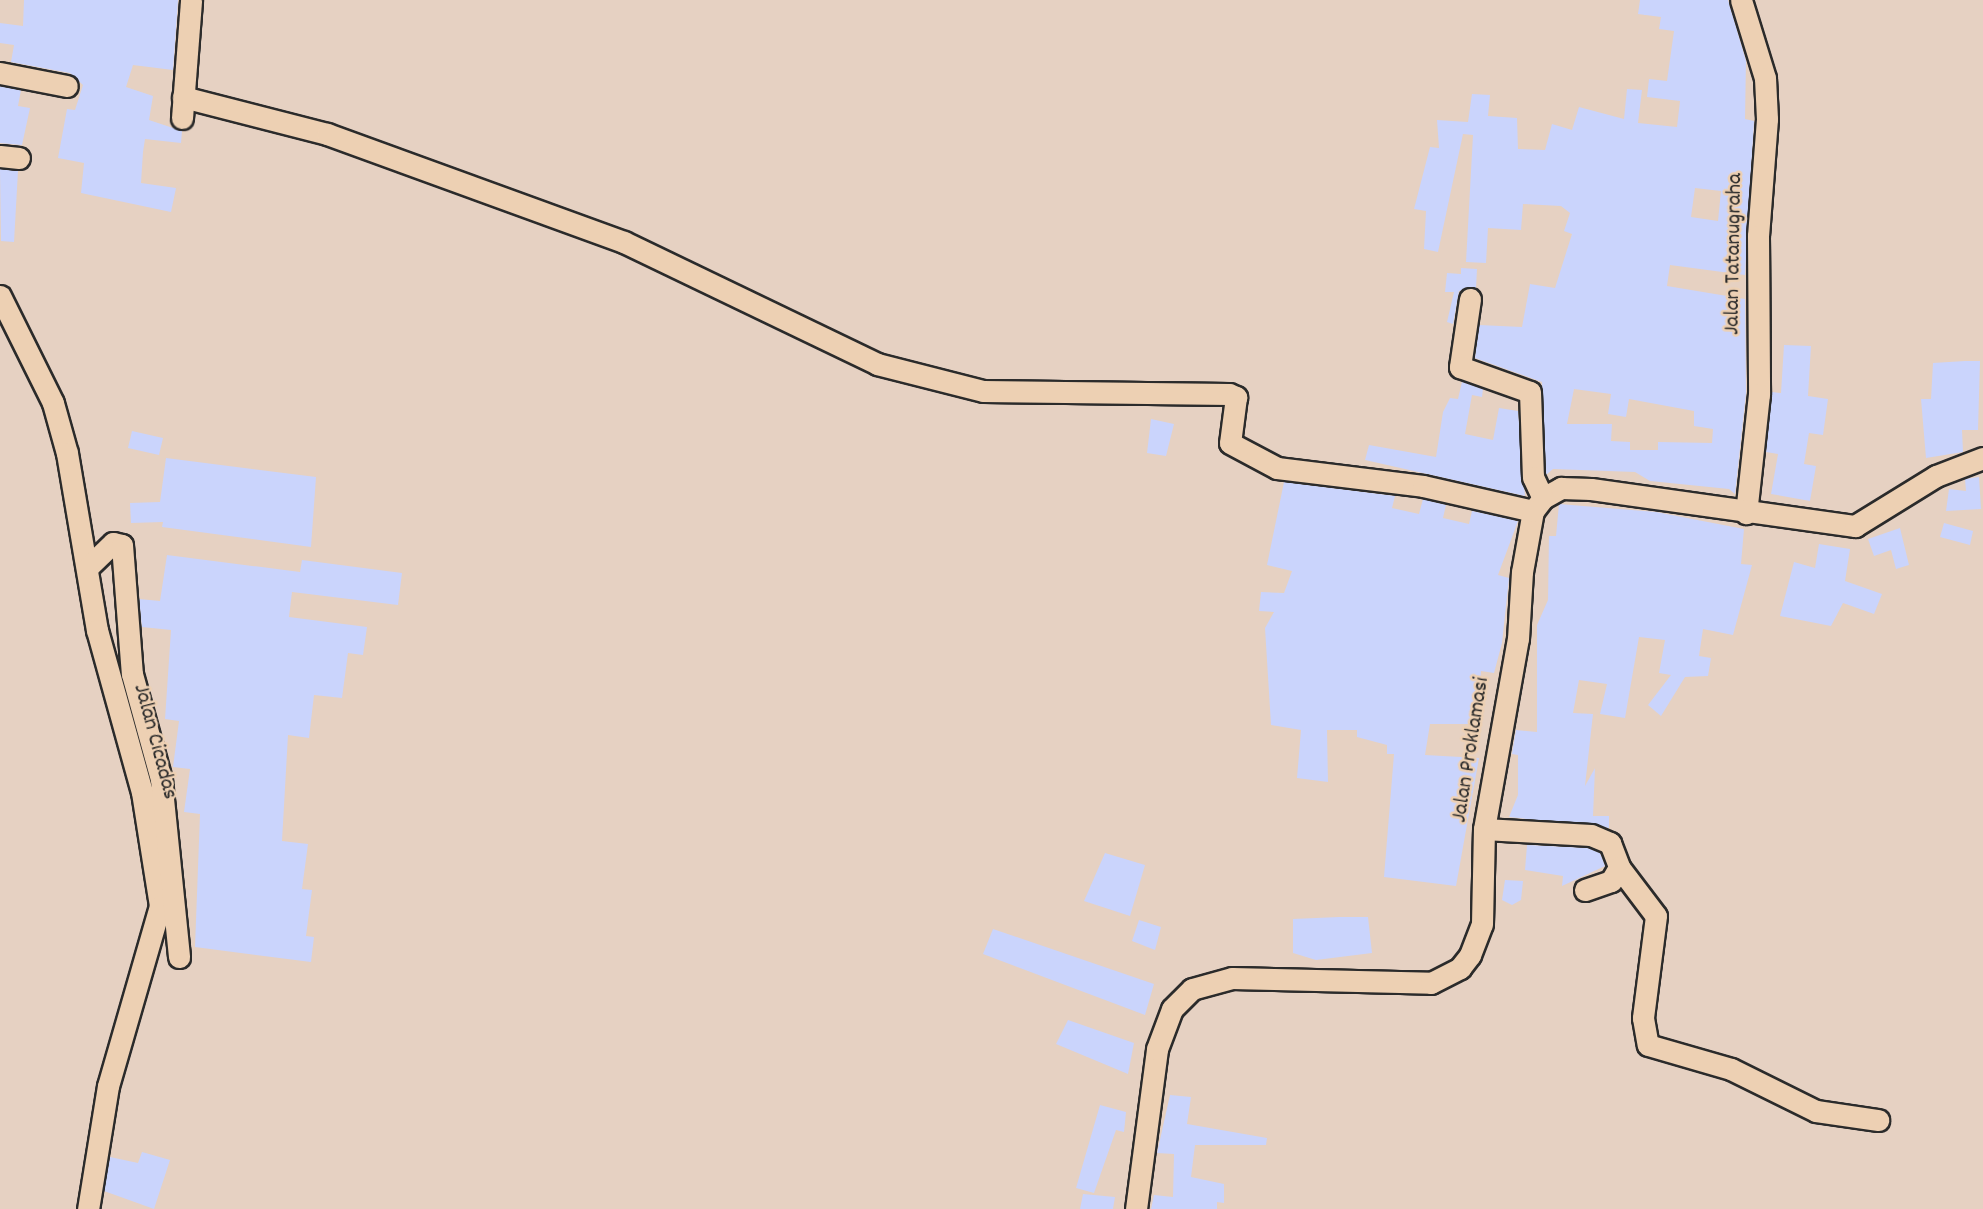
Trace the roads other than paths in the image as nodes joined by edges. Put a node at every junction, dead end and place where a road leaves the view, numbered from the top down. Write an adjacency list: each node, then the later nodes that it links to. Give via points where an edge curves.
1 (191, 0): 8 (street, via 183,107 253,111 435,171 448,181 645,250 877,364 975,389 1232,395 1230,443 1277,468)
2 (1741, 0): 9 (street, Jalan Tatanugraha, via 1765,78 1767,119 1758,236 1759,394)
3 (0, 73): 4 (street)
4 (67, 86)
5 (0, 296): 10 (street, Jalan Cicadas, via 53,403)
6 (1470, 299): 8 (street, via 1460,367 1530,392 1532,477)
7 (1983, 458): 9 (street, via 1936,476 1855,526)
8 (1538, 505): 9 (street, via 1562,488); 11 (street, Jalan Proklamasi)
9 (1746, 513)
10 (87, 568): 14 (street, via 113,543 122,545 132,674 161,779); 16 (street, Jalan Cicadas, via 97,630 142,792 160,906 108,1086)
11 (1484, 829): 12 (street, via 1591,835 1610,843); 17 (street, Jalan Proklamasi, via 1482,923 1470,955 1442,980 1232,978 1208,981 1183,997 1157,1049)
12 (1619, 867): 13 (street, via 1611,881); 15 (street, via 1656,915 1643,1018 1648,1045 1731,1069 1816,1111)
13 (1585, 890)
14 (180, 957)
15 (1878, 1120)
16 (88, 1209)
17 (1136, 1209)

